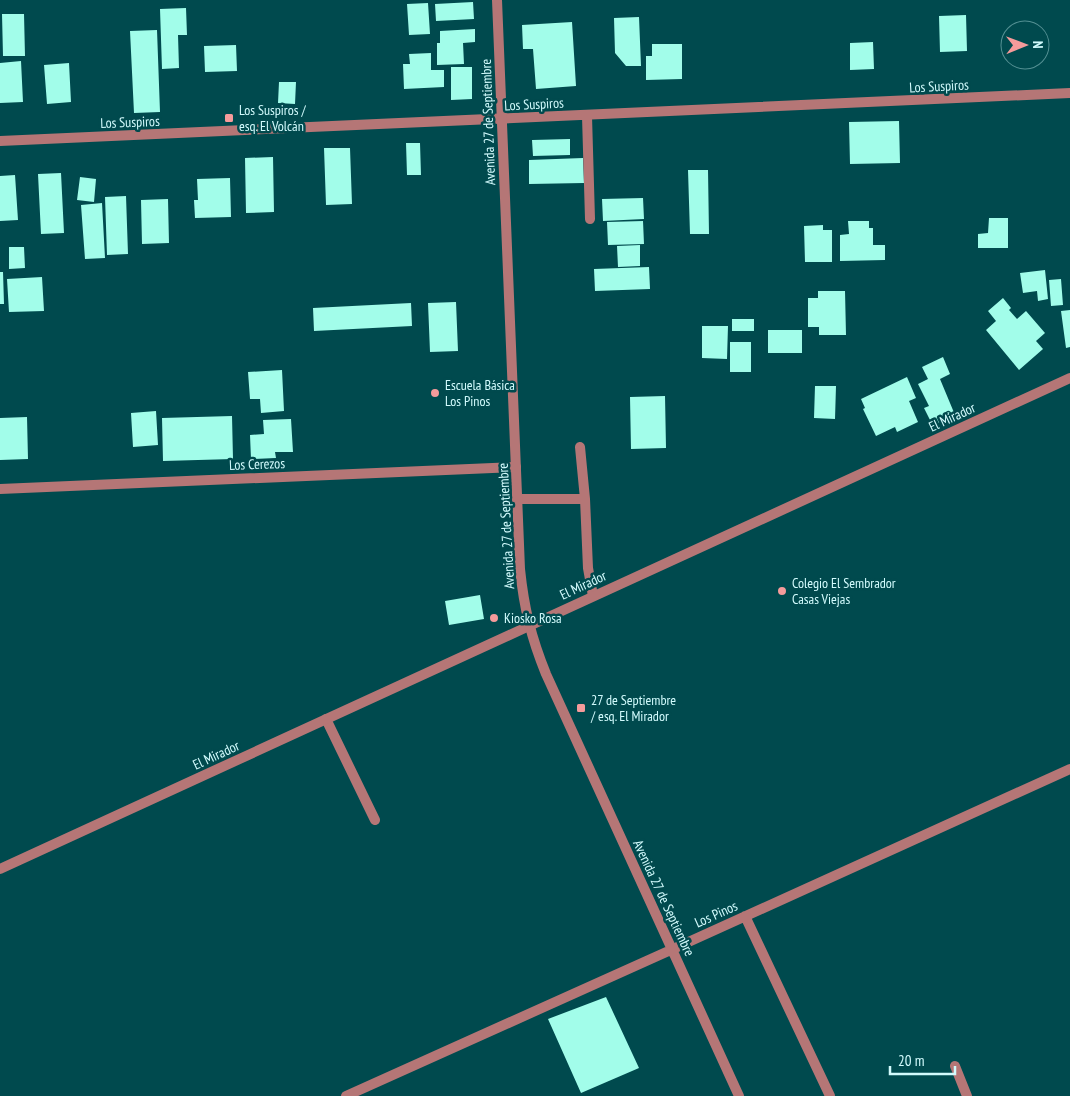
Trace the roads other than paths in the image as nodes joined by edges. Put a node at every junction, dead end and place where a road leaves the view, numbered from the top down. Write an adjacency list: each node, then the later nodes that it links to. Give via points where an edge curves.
1 (497, 0): 4 (street, Avenida 27 de Septiembre)
2 (1070, 93): 3 (street, Los Suspiros)
3 (587, 116): 4 (street, Los Suspiros); 6 (street)
4 (502, 120): 5 (street, Los Suspiros); 9 (street, Avenida 27 de Septiembre)
5 (0, 141)
6 (590, 219)
7 (1070, 378): 13 (street, El Mirador)
8 (580, 447): 12 (street)
9 (516, 467): 10 (street, Los Cerezos); 11 (street, Avenida 27 de Septiembre)
10 (0, 489)
11 (518, 499): 12 (street); 14 (street, Avenida 27 de Septiembre, via 520,569)
12 (584, 499): 13 (street)
13 (593, 596): 14 (street, El Mirador)
14 (529, 626): 15 (street, El Mirador); 20 (street, Avenida 27 de Septiembre, via 546,674)
15 (326, 719): 17 (street); 18 (street, El Mirador)
16 (1070, 769): 19 (street, Los Pinos)
17 (374, 820)
18 (0, 869)
19 (745, 916): 20 (street, Los Pinos); 24 (street)
20 (673, 949): 22 (street, Los Pinos); 23 (street, Avenida 27 de Septiembre)
21 (955, 1066): 25 (street)
22 (346, 1096)
23 (739, 1096)
24 (830, 1096)
25 (967, 1096)

